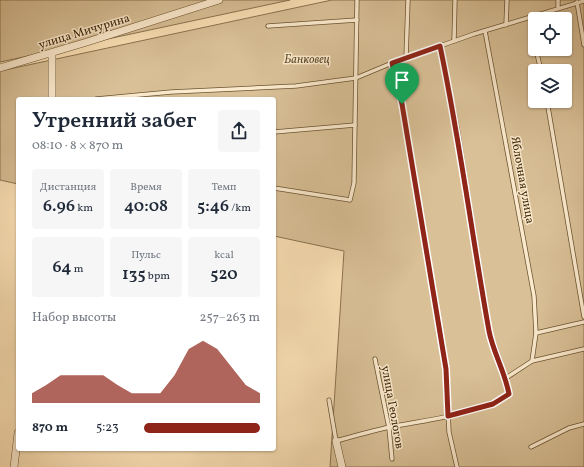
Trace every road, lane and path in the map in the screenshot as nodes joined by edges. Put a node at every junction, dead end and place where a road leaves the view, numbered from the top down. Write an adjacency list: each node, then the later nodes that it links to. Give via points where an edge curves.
1 (219, 0): 19 (street, улица Мичурина)
2 (357, 0): 12 (lane)
3 (408, 0): 20 (lane)
4 (455, 0): 16 (lane)
5 (507, 0): 13 (lane)
6 (558, 0): 9 (lane)
7 (584, 0): 8 (lane)
8 (577, 2): 9 (lane); 17 (lane)
9 (558, 7): 10 (lane)
10 (544, 12)
11 (528, 18): 13 (lane)
12 (357, 20): 14 (lane); 23 (lane)
13 (506, 25): 15 (lane)
14 (268, 26)
15 (485, 31): 16 (lane); 33 (lane, Яблочная улица, via 534,296)
16 (454, 41): 18 (lane)
17 (584, 45)
18 (440, 46): 20 (lane); 37 (lane, via 457,127 490,333)
19 (52, 53): 22 (street, улица Мичурина); 24 (street)
20 (406, 58): 21 (lane)
21 (392, 63): 23 (lane); 39 (lane, via 402,104 446,369)
22 (0, 68)
23 (356, 78): 25 (lane, via 296,86); 27 (lane)
24 (52, 97)
25 (117, 97)
26 (548, 108): 30 (lane)
27 (355, 125): 28 (lane); 29 (lane, via 354,183 350,200)
28 (276, 132)
29 (276, 188)
30 (583, 302): 31 (lane)
31 (584, 317)
32 (584, 322): 33 (lane)
33 (536, 333): 36 (lane, Яблочная улица)
34 (584, 349): 36 (lane)
35 (375, 359): 41 (lane, улица Геологов)
36 (532, 361): 37 (lane)
37 (506, 378): 39 (lane, via 509,394 493,404)
38 (329, 400): 42 (lane)
39 (448, 416): 41 (lane); 48 (lane)
40 (584, 424): 43 (lane, via 569,428)
41 (389, 428): 42 (lane); 45 (lane, улица Геологов)
42 (336, 441): 47 (street)
43 (531, 447)
44 (16, 450): 46 (street)
45 (392, 459)
46 (14, 467)
47 (342, 467)
48 (457, 467)

